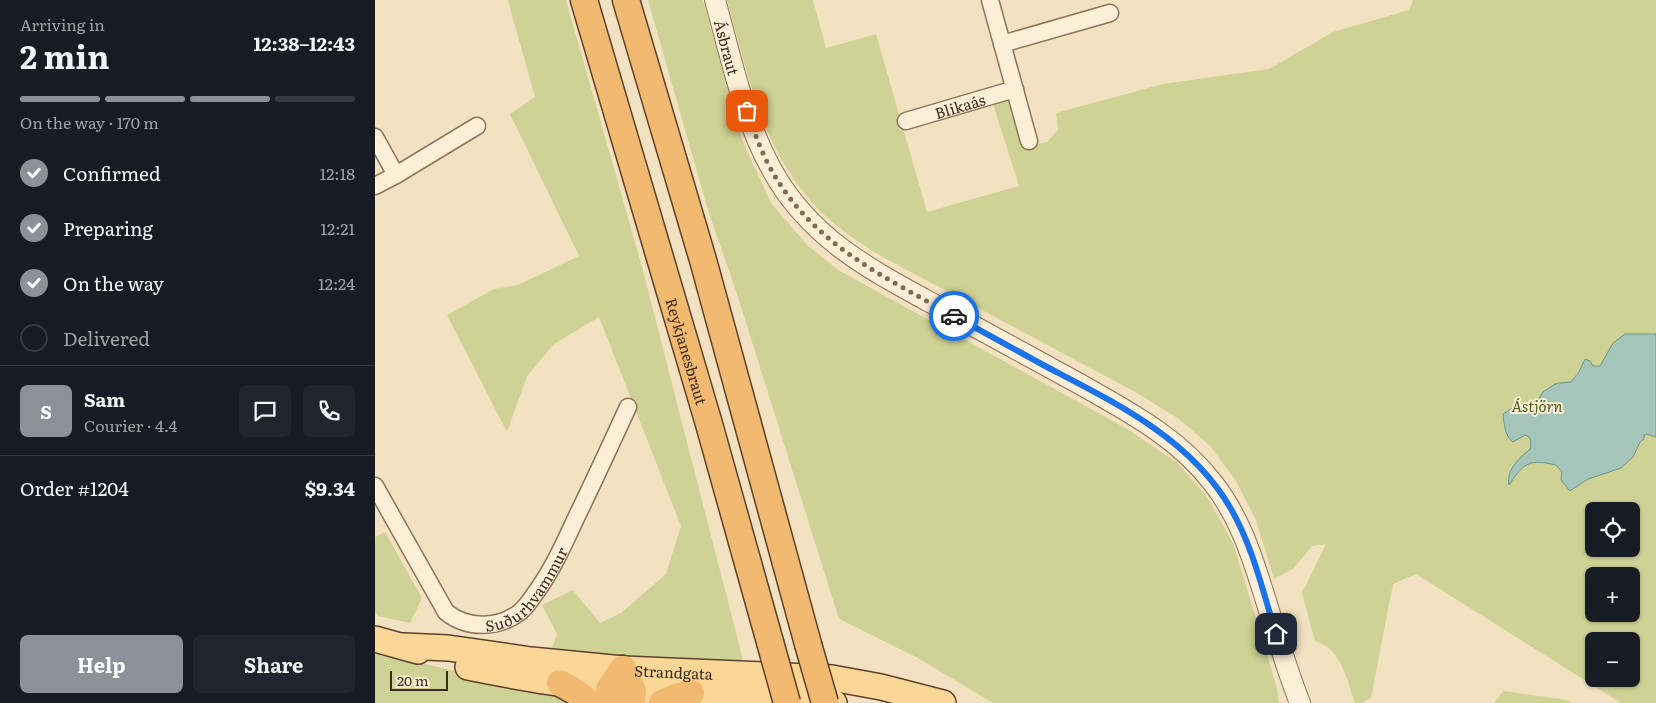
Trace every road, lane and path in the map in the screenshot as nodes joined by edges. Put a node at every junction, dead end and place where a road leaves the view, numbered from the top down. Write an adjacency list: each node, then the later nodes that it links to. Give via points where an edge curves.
1 (584, 0): 22 (highway, Reykjanesbraut, bridge, via 709,424)
2 (626, 0): 24 (highway, bridge, via 703,260)
3 (715, 0): 18 (street, Ásbraut, via 762,152 800,212 851,256 1076,382 1166,436 1191,457 1230,507 1246,539)
4 (990, 0): 6 (street)
5 (1110, 13): 6 (street)
6 (1002, 44): 7 (street)
7 (1015, 89): 8 (street, Blikaás); 11 (street)
8 (906, 121)
9 (477, 126): 12 (street)
10 (375, 136): 12 (street)
11 (1029, 142)
12 (396, 175): 13 (street)
13 (375, 186)
14 (628, 407): 15 (street, Suðurhvammur, via 552,569 525,608 504,620 474,625 446,612)
15 (375, 486)
16 (375, 639): 17 (main road, Strandgata)
17 (404, 646): 19 (main road, Strandgata, via 460,665); 20 (main road, Strandgata, via 448,648 531,660)
18 (1289, 673): 27 (street, Ásbraut); 28 (street, Ásbraut)
19 (560, 683): 20 (highway, via 576,692)
20 (616, 693): 21 (main road, Strandgata); 26 (main road, Strandgata, via 832,678)
21 (691, 693): 23 (highway); 25 (main road, Strandgata, via 756,695)
22 (784, 696)
23 (662, 703)
24 (825, 703)
25 (834, 703)
26 (943, 703)
27 (1289, 703)
28 (1300, 703)

